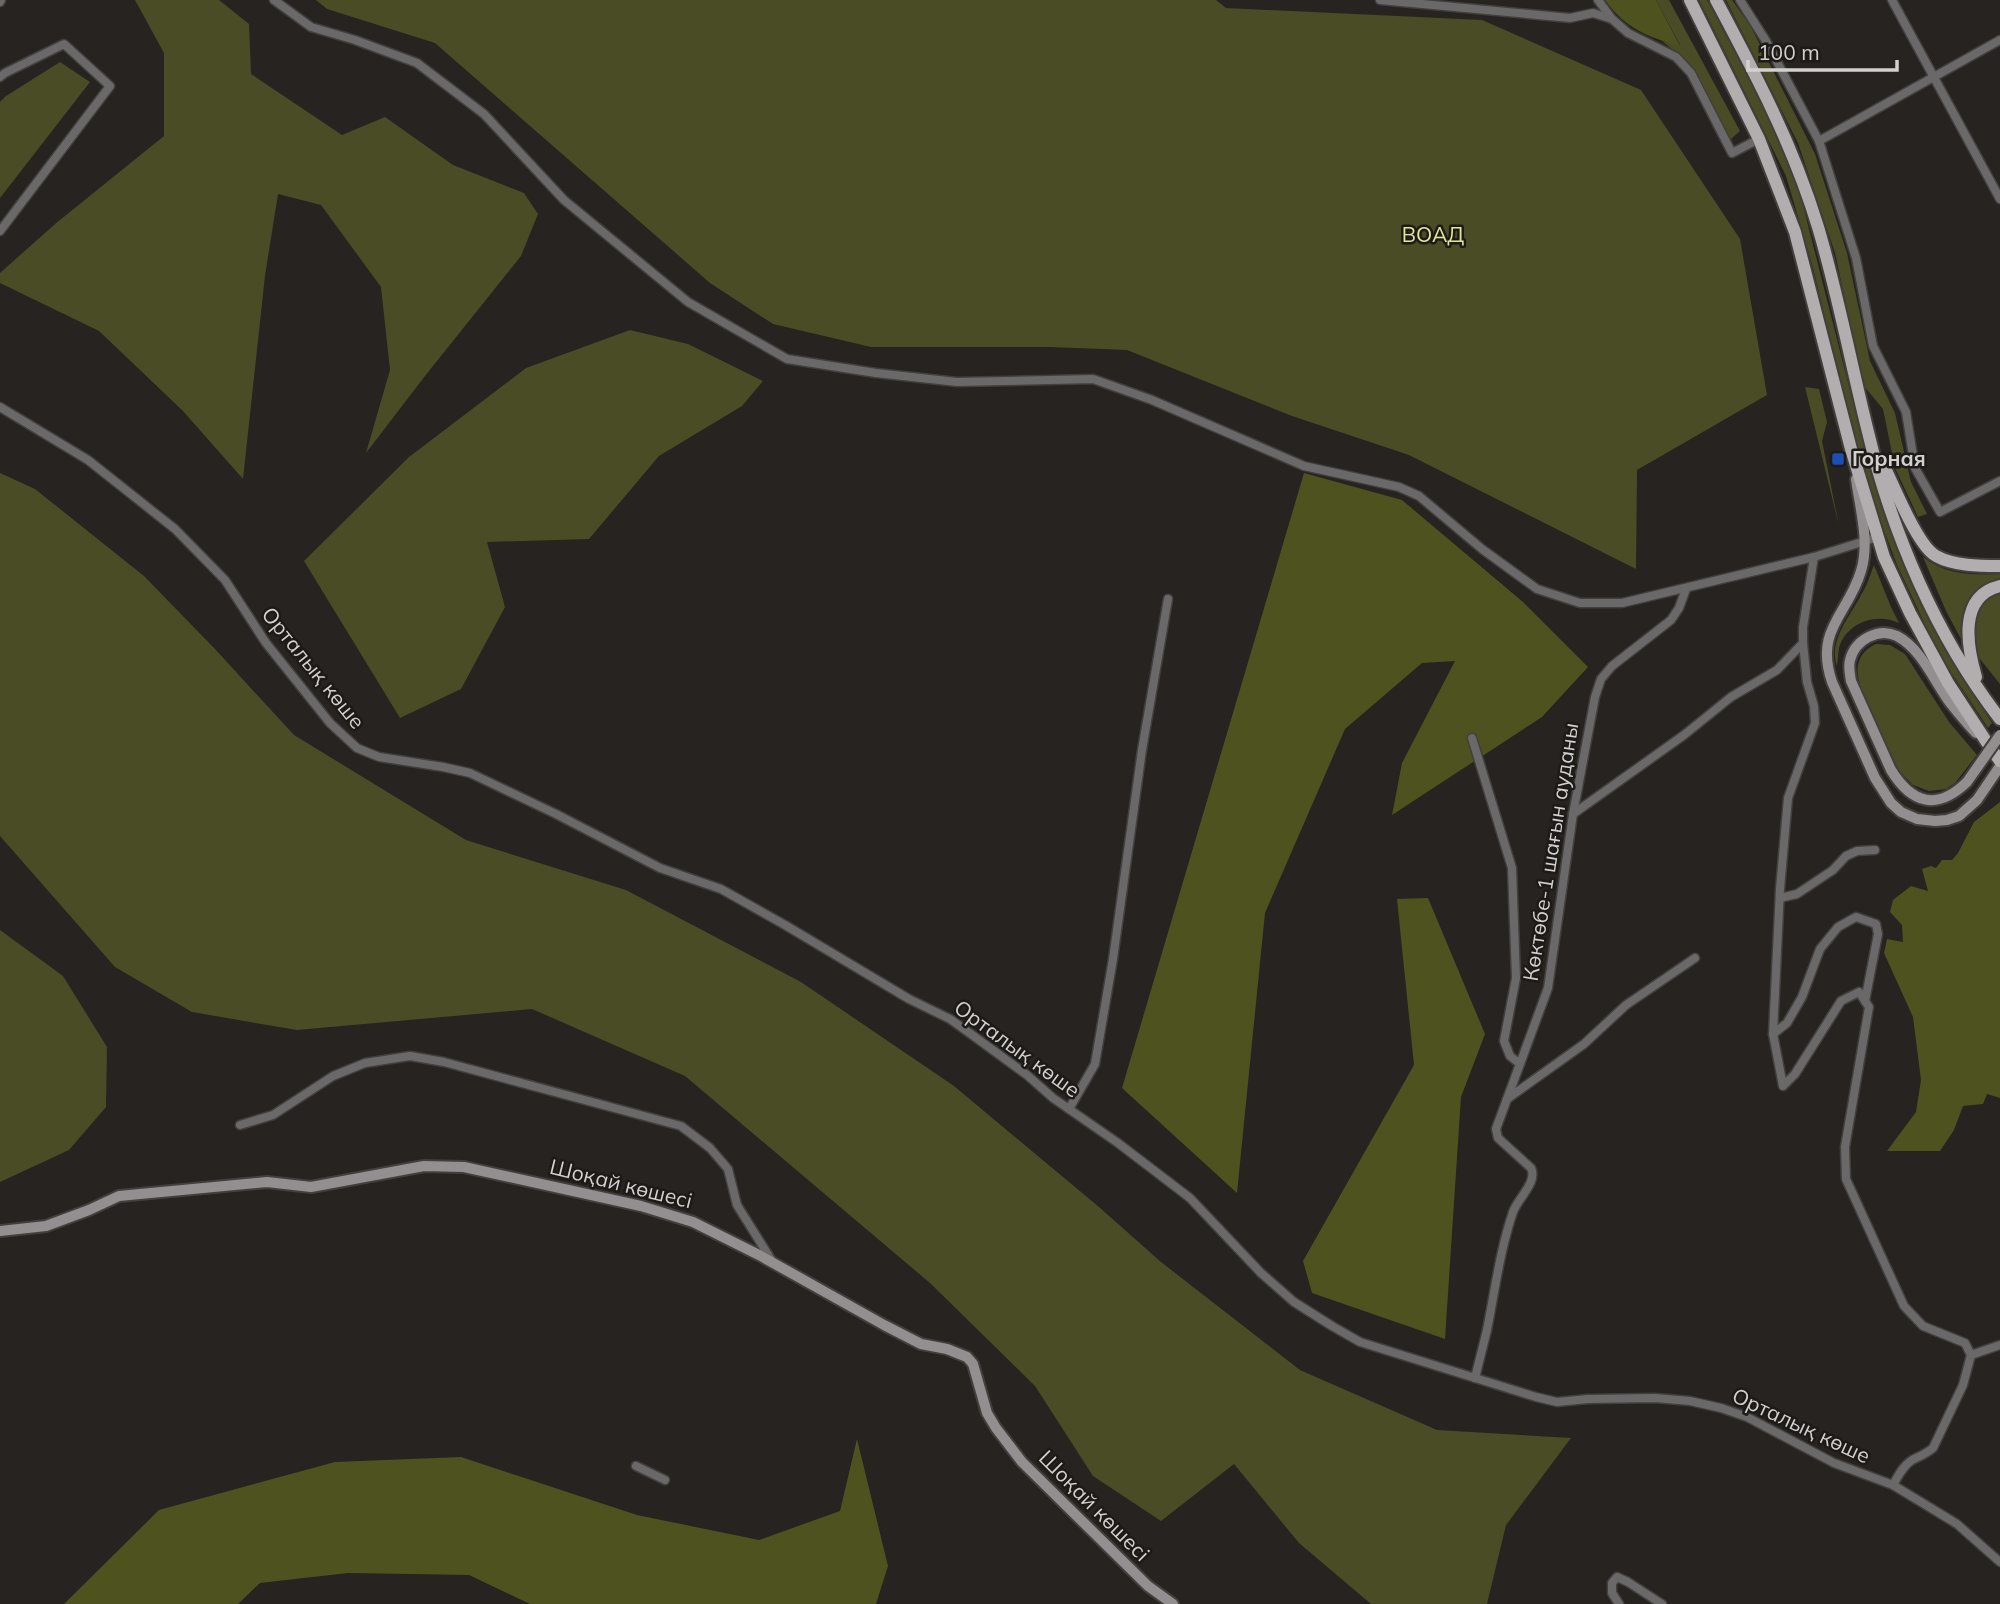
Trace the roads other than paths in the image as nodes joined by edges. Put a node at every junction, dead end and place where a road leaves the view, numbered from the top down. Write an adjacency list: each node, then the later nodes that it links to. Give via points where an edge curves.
1 (274, 0): 23 (street, via 312,27 417,63 484,114 564,200 688,302 787,359 957,382 1093,379 1304,466 1399,487 1419,496 1537,589 1580,603 1622,603)
2 (1380, 0): 8 (street, via 1570,18 1593,13)
3 (1598, 0): 8 (street)
4 (1690, 0): 12 (main road)
5 (1716, 0): 17 (main road, via 1798,165 1838,297)
6 (1740, 0): 13 (street)
7 (1892, 0): 11 (street)
8 (1612, 19): 12 (street, via 1691,72 1731,153)
9 (2000, 40): 11 (street)
10 (0, 77): 15 (street, via 64,44 110,86)
11 (1934, 77): 13 (street); 14 (street)
12 (1759, 139): 19 (main road, via 1795,232)
13 (1819, 141): 18 (street, via 1856,258 1873,346 1906,412 1916,468 1940,512)
14 (2000, 199)
15 (0, 231)
16 (0, 407): 40 (street, Орталық көше, via 88,460 175,529 225,580 274,653 330,723 358,748 379,757 470,773 660,868 721,889 950,1019)
17 (1867, 431): 21 (main road, via 1920,540 1934,556 1955,563); 26 (main road, via 1903,543 1930,603)
18 (2000, 481)
19 (1871, 538): 20 (street); 30 (main road, via 1948,683); 31 (street, via 1861,572 1833,624 1826,656 1832,682 1875,778 1902,812 1917,819 1947,820 1977,800)
20 (1814, 557): 23 (street); 25 (street)
21 (2000, 566)
22 (2000, 586): 26 (main road, via 1984,593 1969,616 1969,643)
23 (1686, 589): 32 (street, Көктөбе-1 шағын ауданы, via 1671,620 1601,679)
24 (1168, 599): 40 (street, via 1095,1064)
25 (1803, 643): 32 (street, via 1777,670 1731,697); 34 (street, via 1815,723 1788,798)
26 (1982, 694): 27 (main road)
27 (1997, 714)
28 (2000, 735): 30 (street, bridge, via 1967,782 1949,797 1916,797 1891,770 1851,681 1850,657 1855,647 1864,639 1887,633 1907,643 1951,704)
29 (1472, 738): 38 (street, via 1511,868 1516,978 1504,1041 1510,1056)
30 (1986, 741): 31 (main road)
31 (2000, 763)
32 (1573, 814): 38 (street, Көктөбе-1 шағын ауданы, via 1548,988)
33 (1875, 850): 34 (street, via 1846,856 1797,894)
34 (1780, 898): 37 (street)
35 (1695, 958): 39 (street, via 1626,1005 1584,1044)
36 (1865, 1001): 37 (street, via 1859,992 1841,1000 1783,1086); 37 (street, via 1878,934 1876,924 1856,917 1838,927 1820,949 1802,997 1787,1023); 45 (street, via 1869,1007 1845,1147 1846,1179 1904,1306 1923,1326 1965,1343)
37 (1773, 1034)
38 (1520, 1064): 39 (street, Көктөбе-1 шағын ауданы)
39 (1507, 1099): 46 (street, Көктөбе-1 шағын ауданы, via 1496,1129 1498,1138 1533,1173 1514,1208 1503,1245)
40 (1069, 1109): 46 (street, Орталық көше, via 1191,1198 1294,1303 1360,1342)
41 (240, 1125): 43 (street, via 273,1115 333,1076 365,1063 410,1056 473,1069 681,1126 728,1168 737,1205)
42 (0, 1231): 43 (street, Шоқай көшесі, via 46,1226 119,1196 267,1182 311,1187 424,1166 464,1167 693,1222)
43 (774, 1264): 51 (street, Шоқай көшесі, via 921,1344 967,1357 987,1413 1022,1462)
44 (2000, 1345): 45 (street)
45 (1971, 1355): 49 (street, via 1963,1385 1933,1448 1905,1466)
46 (1475, 1378): 49 (street, Орталық көше, via 1557,1402 1656,1398 1721,1408 1834,1463)
47 (636, 1466): 48 (street)
48 (665, 1480)
49 (1893, 1485): 50 (street, Орталық көше, via 1957,1524)
50 (2000, 1562)
51 (1172, 1604)
52 (1619, 1604): 53 (street, via 1612,1593 1617,1577)
53 (1662, 1604)

